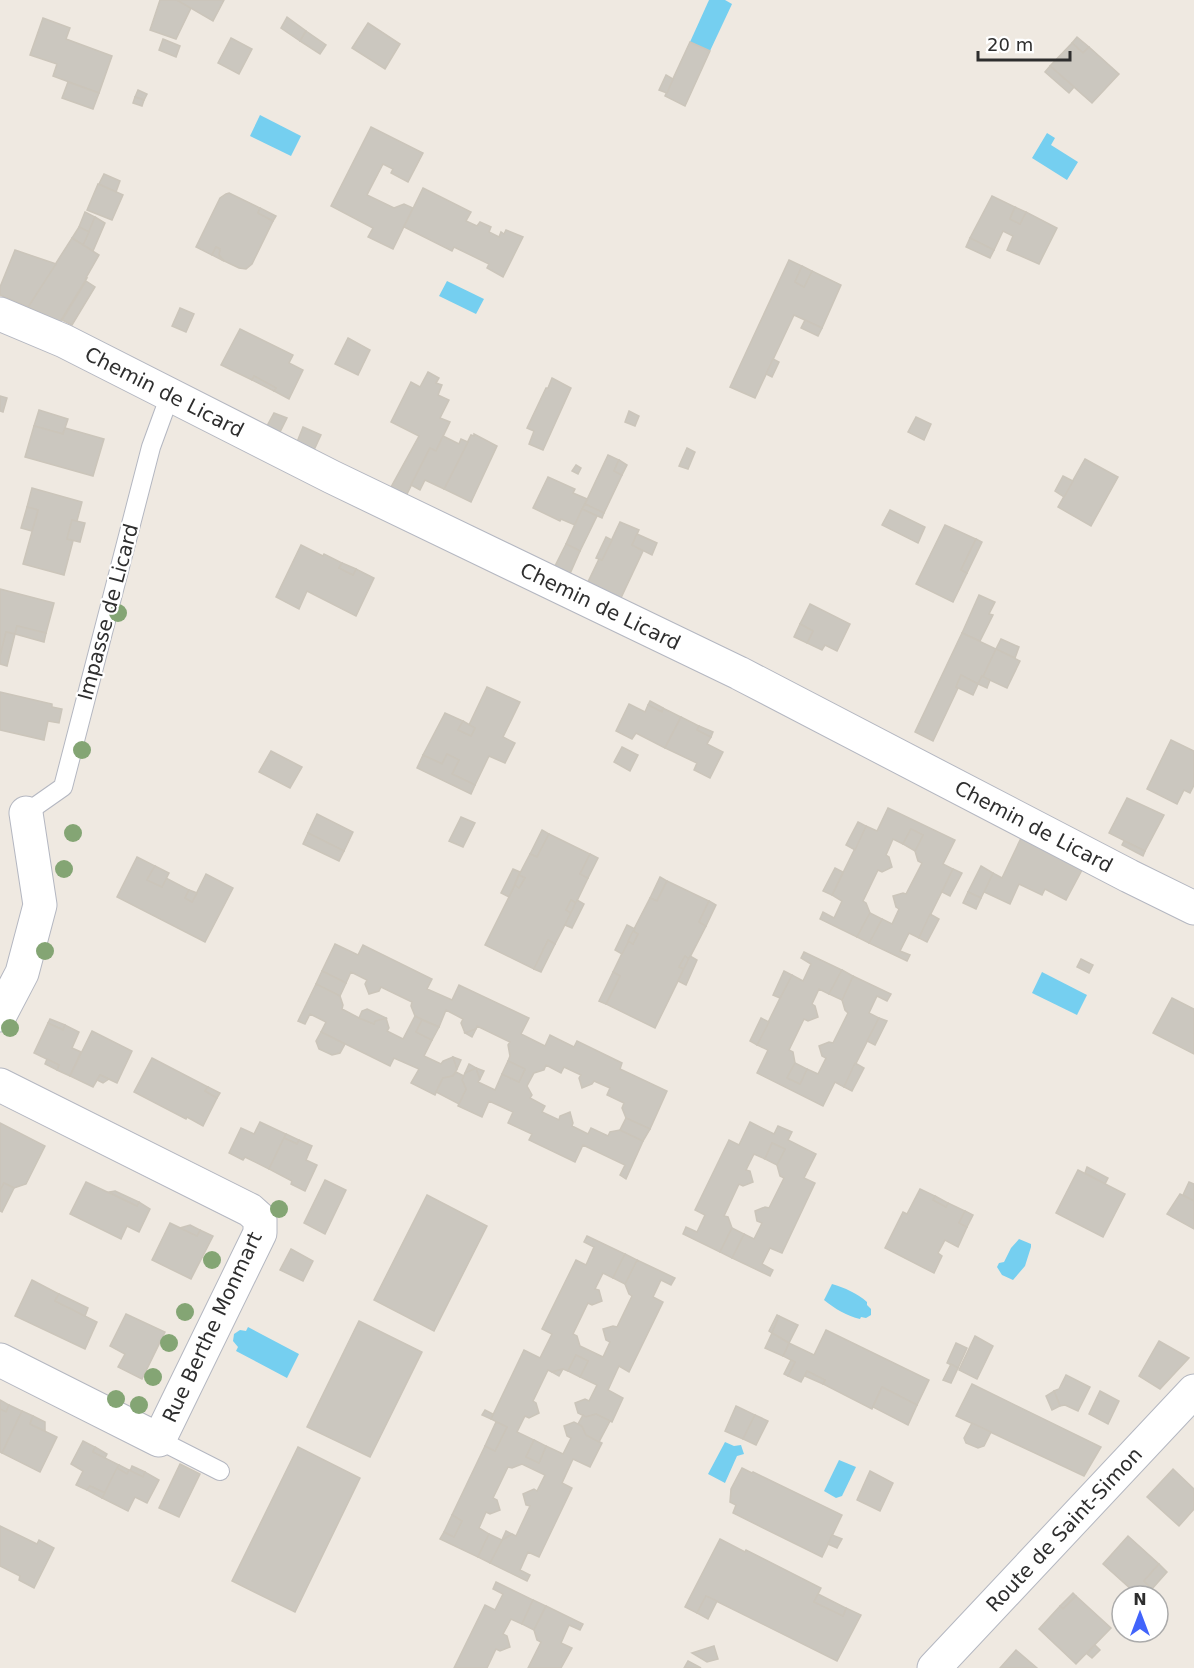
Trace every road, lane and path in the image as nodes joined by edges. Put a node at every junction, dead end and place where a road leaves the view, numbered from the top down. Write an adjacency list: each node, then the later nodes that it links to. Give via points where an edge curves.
1 (0, 314): 2 (street, Chemin de Licard, via 64,341)
2 (170, 395): 3 (lane, Impasse de Licard, via 151,447 63,787); 4 (street, Chemin de Licard, via 739,673)
3 (26, 813): 5 (street, via 40,905 22,973)
4 (1194, 908)
5 (0, 1015)
6 (0, 1085): 9 (street, Rue Berthe Monmart, via 250,1210 260,1219 260,1233)
7 (0, 1360): 9 (street, Rue Berthe Monmart)
8 (1194, 1391): 11 (street, Route de Saint-Simon)
9 (159, 1440): 10 (lane)
10 (220, 1471)
11 (934, 1668)

